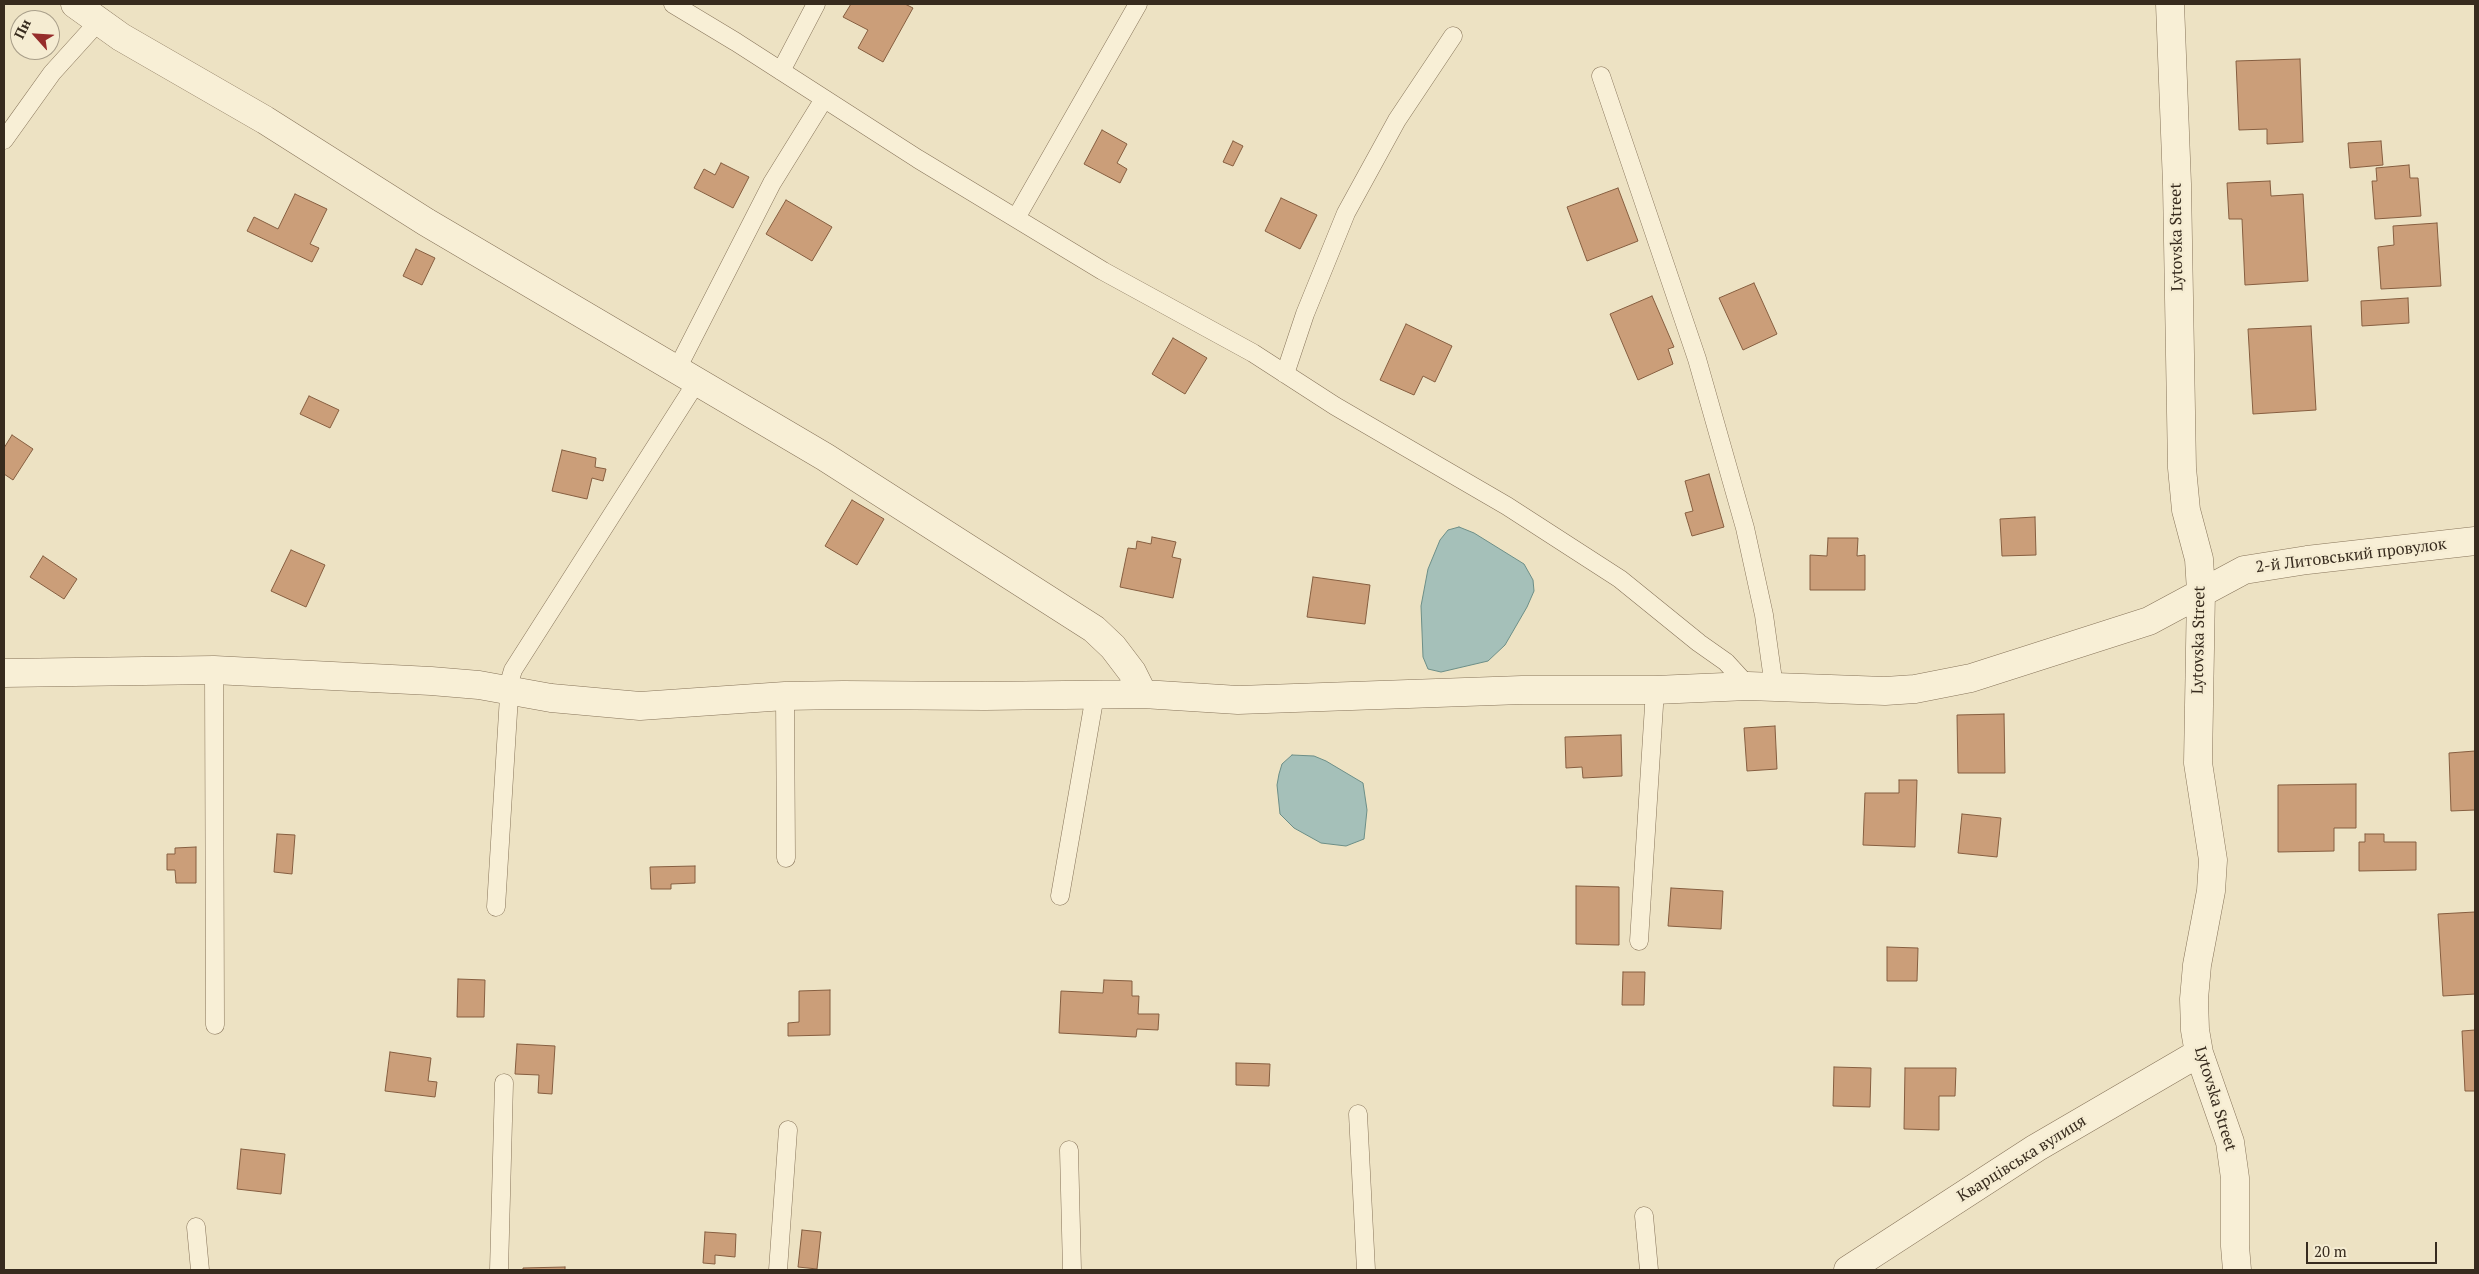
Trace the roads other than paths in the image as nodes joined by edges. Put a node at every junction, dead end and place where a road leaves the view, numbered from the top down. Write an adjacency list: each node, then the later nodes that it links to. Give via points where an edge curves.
1 (74, 4): 6 (street)
2 (673, 4): 8 (lane)
3 (816, 4): 8 (lane)
4 (1138, 4): 12 (lane)
5 (2170, 4): 16 (street, Lytovska Street, via 2182,468 2186,510 2200,559)
6 (100, 21): 11 (lane, via 52,73); 14 (street, via 434,227)
7 (1453, 36): 13 (lane, via 1397,120 1346,213)
8 (781, 70): 10 (lane)
9 (1601, 76): 19 (lane, via 1697,359 1742,519 1762,606)
10 (824, 99): 12 (lane); 14 (lane, via 772,183)
11 (4, 140)
12 (1016, 218): 13 (lane, via 1254,353)
13 (1285, 374): 19 (lane, via 1507,506 1620,579 1700,643)
14 (686, 377): 21 (lane, via 518,659); 22 (street, via 876,489 1094,628 1118,653)
15 (2475, 541): 16 (street, 2-й Литовський провулок, via 2264,566 2244,570)
16 (2201, 591): 19 (street, 2-й Литовський провулок, via 2149,620 1971,678 1915,689 1885,691); 30 (street, Lytovska Street, via 2198,763 2213,860 2194,998)
17 (214, 670): 18 (street, 2-й Литовський провулок); 21 (street, 2-й Литовський провулок, via 431,681); 29 (lane)
18 (4, 673)
19 (1761, 686): 20 (street, 2-й Литовський провулок)
20 (1655, 690): 22 (street, 2-й Литовський провулок, via 1522,690 1238,700); 28 (lane)
21 (510, 691): 24 (street, 2-й Литовський провулок, via 640,706); 27 (lane)
22 (1143, 694): 23 (street, 2-й Литовський провулок)
23 (1095, 695): 24 (street, 2-й Литовський провулок); 26 (lane)
24 (785, 696): 25 (lane)
25 (786, 858)
26 (1060, 896)
27 (496, 907)
28 (1640, 941)
29 (215, 1025)
30 (2199, 1053): 43 (street, Кварцівська вулиця, via 2036,1148); 44 (street, Lytovska Street, via 2230,1142 2236,1178)
31 (504, 1083): 38 (lane)
32 (1358, 1114): 41 (lane)
33 (788, 1130): 39 (lane)
34 (1069, 1150): 40 (lane)
35 (1644, 1216): 42 (lane)
36 (196, 1227): 37 (lane)
37 (200, 1270)
38 (499, 1270)
39 (778, 1270)
40 (1072, 1270)
41 (1366, 1270)
42 (1649, 1270)
43 (1848, 1270)
44 (2237, 1270)

